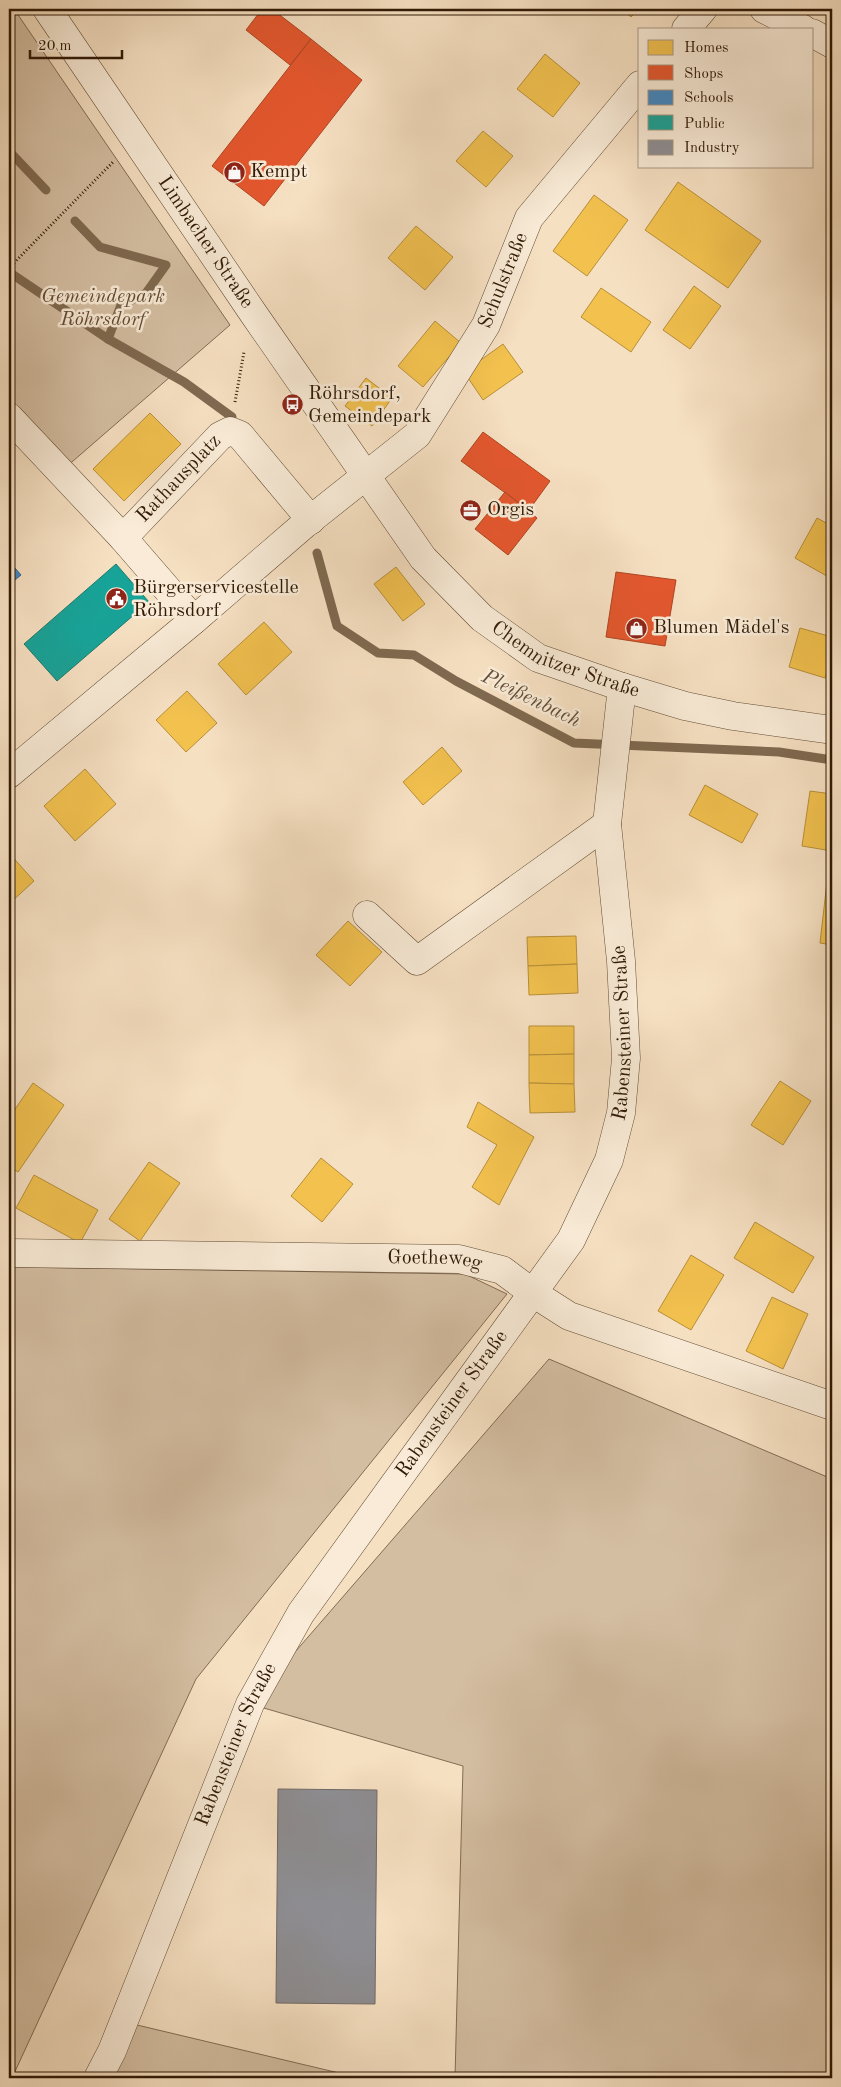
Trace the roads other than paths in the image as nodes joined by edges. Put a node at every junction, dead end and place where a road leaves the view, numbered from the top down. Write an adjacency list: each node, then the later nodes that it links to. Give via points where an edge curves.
1 (47, 9): 10 (street, Limbacher Straße)
2 (703, 9): 4 (street)
3 (764, 9): 5 (street)
4 (687, 28)
5 (801, 28)
6 (814, 34): 7 (street)
7 (832, 44)
8 (638, 87): 10 (street, Schulstraße, via 529,218 486,325 417,435)
9 (9, 417): 12 (street)
10 (366, 475): 11 (street); 14 (street, Chemnitzer Straße, via 423,558 482,618 538,658)
11 (311, 520): 12 (street, Rathausplatz, via 240,435 230,431 220,436); 13 (street)
12 (122, 538): 13 (street, Rathausplatz)
13 (194, 620): 16 (street)
14 (622, 687): 15 (street, Chemnitzer Straße, via 733,716); 17 (street, Rabensteiner Straße)
15 (832, 730)
16 (9, 774)
17 (607, 824): 18 (street, via 417,962); 20 (street, Rabensteiner Straße, via 621,961 626,1058 621,1113 609,1160 570,1240)
18 (367, 915)
19 (9, 1253): 20 (street, Goetheweg, via 459,1259 502,1270)
20 (533, 1293): 21 (street, Goetheweg, via 569,1316); 22 (street, Rabensteiner Straße, via 301,1613 250,1704 112,2051)
21 (832, 1406)
22 (98, 2078)

